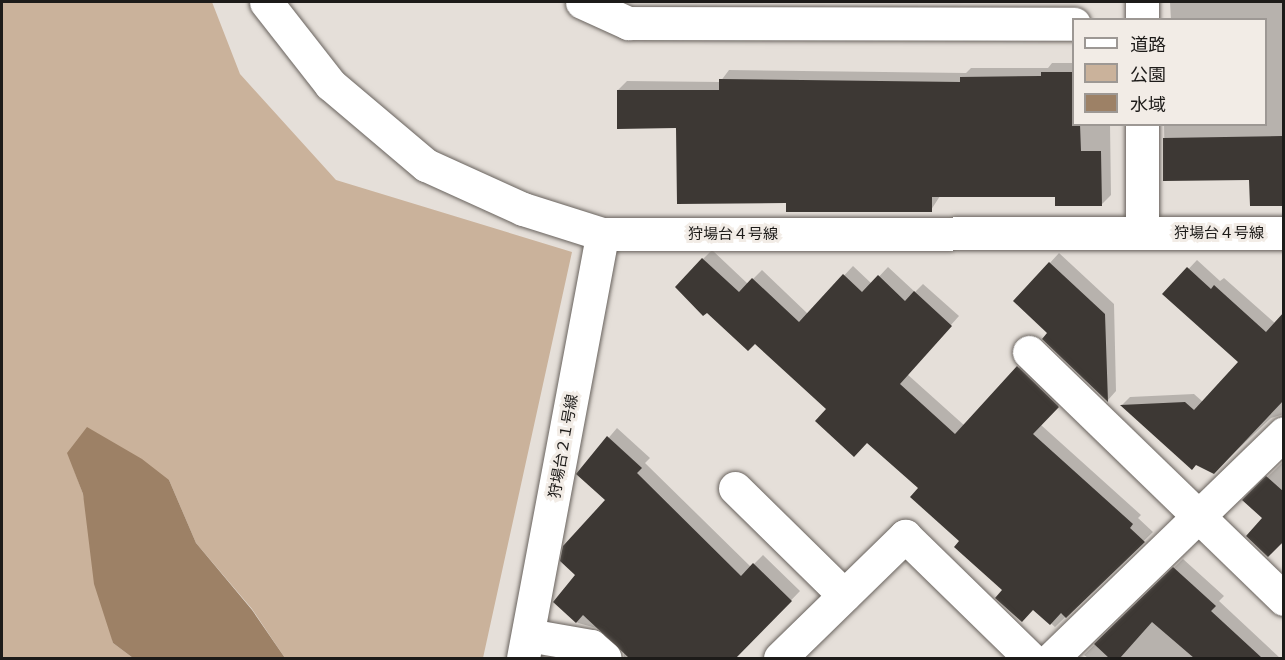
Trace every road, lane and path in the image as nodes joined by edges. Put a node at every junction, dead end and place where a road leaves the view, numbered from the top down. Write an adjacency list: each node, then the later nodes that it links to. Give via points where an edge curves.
1 (266, 2): 9 (street, 狩場台４号線, via 330,84 426,165 523,209)
2 (582, 2): 5 (street, via 628,23)
3 (1142, 2): 4 (street)
4 (1142, 18)
5 (1072, 24)
6 (1142, 126): 8 (street)
7 (1284, 232): 8 (street, 狩場台４号線)
8 (1142, 233): 9 (street, 狩場台４号線)
9 (602, 234): 16 (street, 狩場台２１号線)
10 (1029, 352): 13 (street)
11 (1284, 433): 13 (street)
12 (735, 488): 14 (street)
13 (1199, 516): 15 (street); 20 (street)
14 (844, 596): 18 (street); 19 (street, via 904,536)
15 (1284, 599)
16 (526, 647): 17 (street, via 591,646)
17 (605, 658)
18 (780, 658)
19 (1030, 658)
20 (1052, 658)

